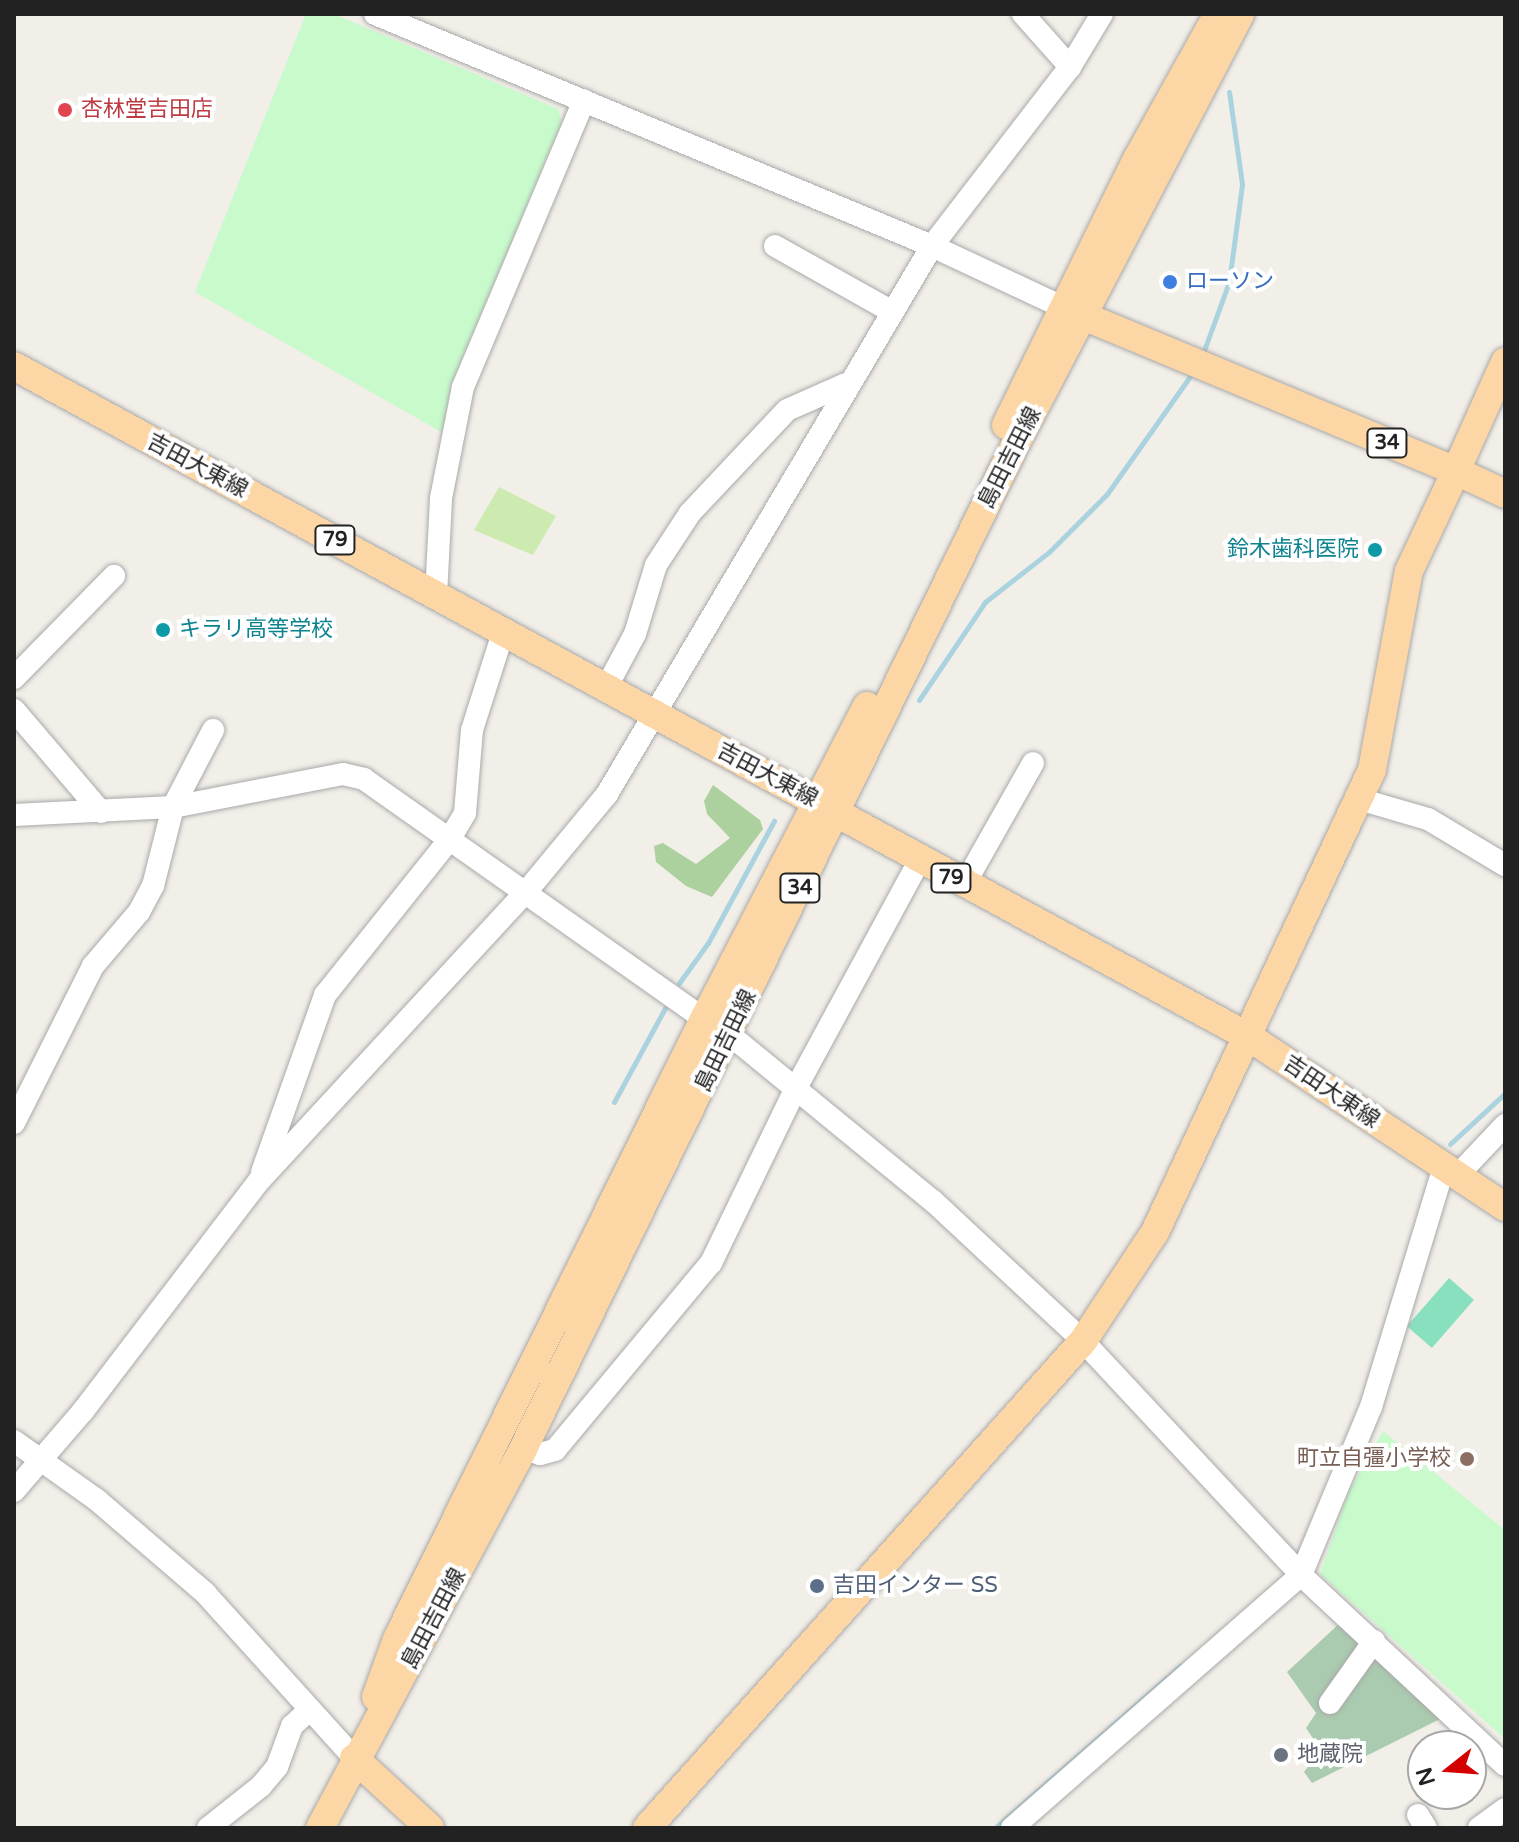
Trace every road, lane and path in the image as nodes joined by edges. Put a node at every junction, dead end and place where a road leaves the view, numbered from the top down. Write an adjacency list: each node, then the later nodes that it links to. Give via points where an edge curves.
1 (375, 14): 7 (street)
2 (1023, 14): 6 (street)
3 (1102, 14): 6 (street)
4 (1218, 14): 11 (main road, 島田吉田線 / 34)
5 (1240, 14): 11 (main road, 島田吉田線 / 34)
6 (1070, 67): 9 (street)
7 (584, 101): 9 (street); 18 (street, via 463,387 441,498)
8 (775, 246): 10 (street)
9 (932, 246): 10 (street); 11 (street)
10 (891, 311): 14 (street)
11 (1073, 312): 15 (main road, 34); 28 (main road, 島田吉田線 / 34, via 1016,443)
12 (1505, 362): 15 (main road)
13 (14, 366): 18 (main road, 吉田大東線 / 79)
14 (846, 384): 21 (street, via 787,410 690,513 656,565 635,634); 23 (street)
15 (1456, 471): 16 (main road); 26 (main road, via 1409,571 1372,770)
16 (1505, 494)
17 (114, 576): 20 (street)
18 (436, 595): 19 (main road, 吉田大東線 / 79)
19 (502, 636): 21 (main road, 吉田大東線 / 79); 31 (street, via 472,730 465,813)
20 (14, 678)
21 (606, 688): 23 (main road, 吉田大東線 / 79)
22 (14, 710): 29 (street)
23 (655, 715): 28 (main road, 吉田大東線 / 79); 35 (street, via 607,794)
24 (213, 730): 27 (street)
25 (1033, 763): 34 (street)
26 (1359, 799): 33 (street, via 1428,819); 38 (main road)
27 (173, 807): 29 (street); 31 (street, via 343,774 364,779); 40 (street, via 153,886 139,912 93,966)
28 (828, 808): 32 (main road, 吉田大東線 / 79); 36 (main road, 島田吉田線 / 34); 37 (main road, 島田吉田線 / 34)
29 (101, 812): 30 (street)
30 (14, 815)
31 (449, 840): 35 (street); 43 (street, via 325,995)
32 (919, 861): 34 (main road, 吉田大東線 / 79); 39 (street)
33 (1505, 865)
34 (964, 885): 38 (main road, 吉田大東線 / 79)
35 (526, 892): 36 (street); 43 (street)
36 (704, 1019): 54 (main road, 島田吉田線 / 34, via 397,1639)
37 (730, 1035): 39 (street); 47 (main road, 島田吉田線 / 34)
38 (1249, 1037): 42 (main road, 吉田大東線 / 79); 45 (main road, via 1155,1232)
39 (797, 1086): 45 (street, via 933,1201); 47 (street, via 711,1263 555,1450 540,1454)
40 (14, 1123)
41 (1505, 1125): 42 (street)
42 (1450, 1171): 44 (main road, 吉田大東線 / 79); 50 (street, via 1371,1407)
43 (259, 1181): 48 (street, via 83,1411)
44 (1505, 1207)
45 (1083, 1341): 50 (street); 60 (main road)
46 (14, 1441): 48 (street)
47 (523, 1449): 54 (main road, 島田吉田線 / 34, via 420,1649)
48 (39, 1459): 49 (street); 53 (street, via 97,1500 205,1593)
49 (14, 1491)
50 (1301, 1575): 51 (street); 61 (street)
51 (1374, 1641): 52 (street); 55 (street)
52 (1330, 1703)
53 (308, 1711): 54 (street); 57 (street, via 292,1726 277,1767 261,1786)
54 (354, 1758): 58 (main road, 島田吉田線 / 34); 59 (main road)
55 (1505, 1765)
56 (1505, 1809): 62 (street)
57 (208, 1828)
58 (320, 1828)
59 (430, 1828)
60 (647, 1828)
61 (1012, 1828)
62 (1479, 1828)

